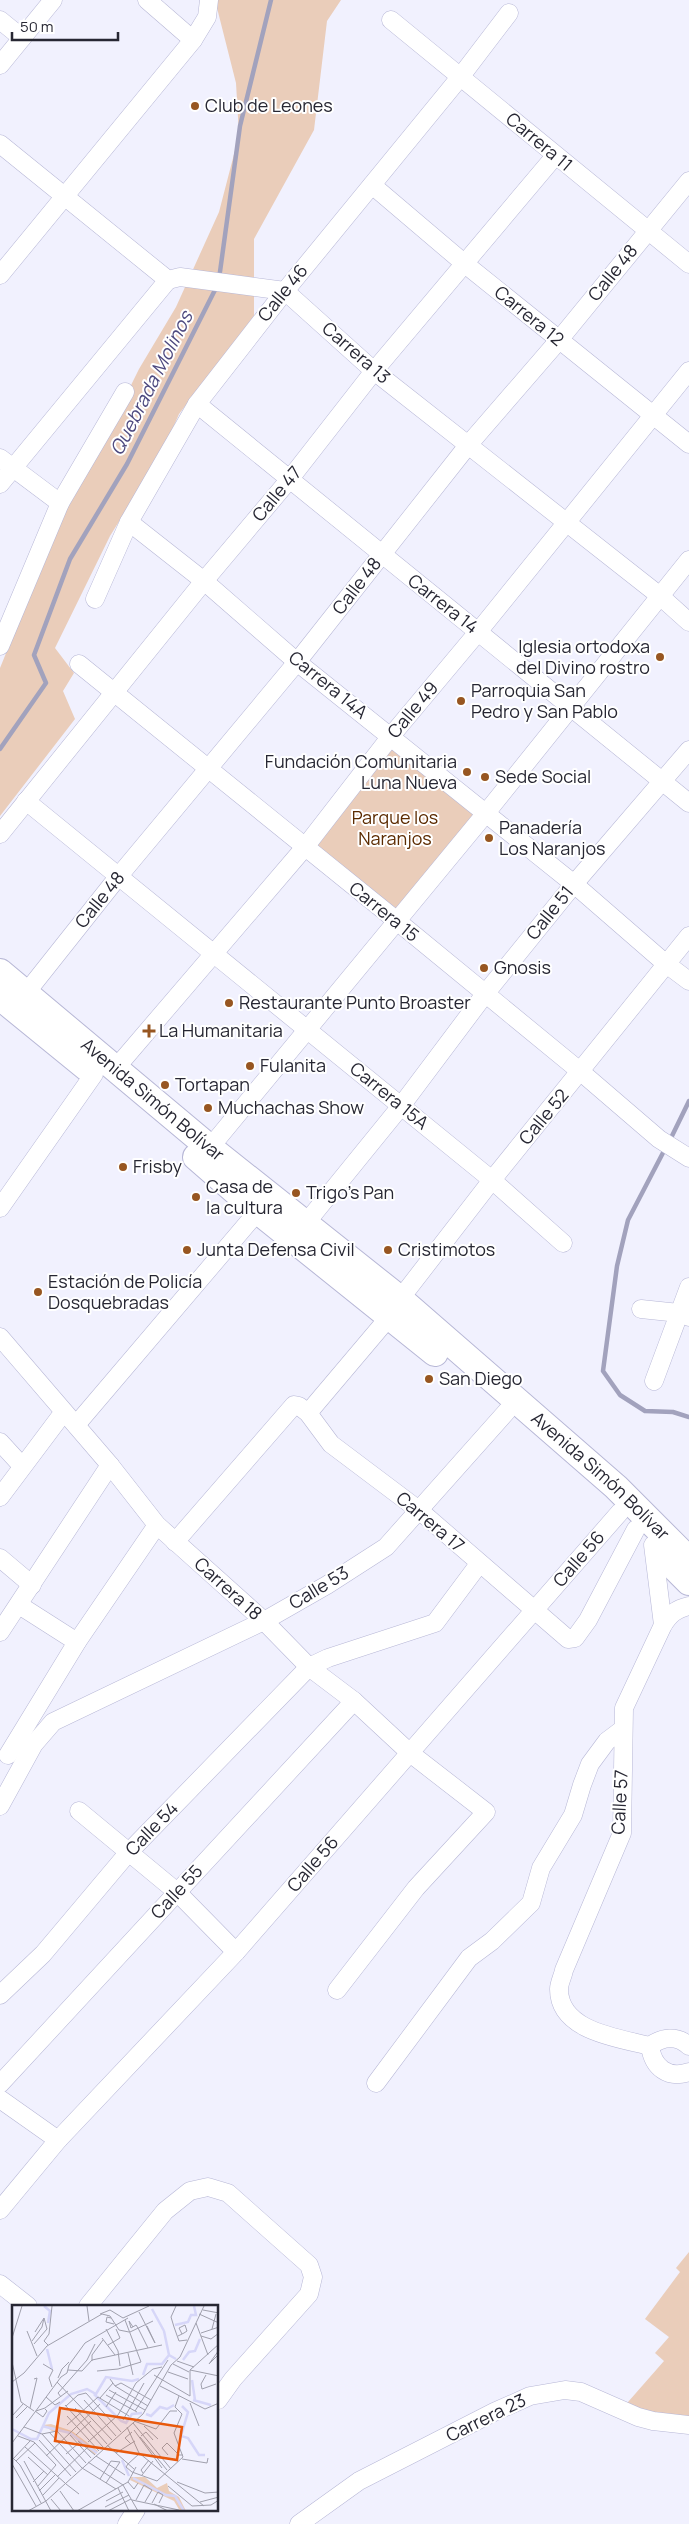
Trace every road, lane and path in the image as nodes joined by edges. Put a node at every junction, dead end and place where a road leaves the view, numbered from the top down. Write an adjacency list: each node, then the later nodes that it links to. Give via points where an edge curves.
1 (53, 0): 7 (street)
2 (147, 0): 8 (street)
3 (208, 9): 8 (street)
4 (509, 13): 10 (street, Calle 46)
5 (0, 20): 7 (street)
6 (391, 20): 10 (street, Carrera 11)
7 (22, 38): 9 (street)
8 (193, 40): 15 (street)
9 (0, 65)
10 (460, 76): 12 (street, Carrera 11); 14 (street, Calle 46)
11 (0, 144): 15 (street)
12 (554, 156): 16 (street, Carrera 11); 17 (street, Calle 47)
13 (689, 181): 16 (street, Calle 48)
14 (372, 185): 17 (street, Carrera 12); 21 (street, Calle 46)
15 (63, 197): 19 (street); 20 (street)
16 (648, 230): 18 (street, Carrera 11); 22 (street, Calle 48)
17 (465, 264): 22 (street, Carrera 12); 23 (street, Calle 47)
18 (689, 264)
19 (0, 275)
20 (168, 280): 21 (street, via 180,277); 30 (street)
21 (285, 291): 23 (street, Carrera 13); 26 (street, Calle 46)
22 (559, 340): 27 (street, Carrera 12); 28 (street, Calle 48)
23 (374, 371): 28 (street, Carrera 13); 31 (street, Calle 47)
24 (689, 371): 27 (street, Calle 49)
25 (124, 392): 33 (street)
26 (197, 404): 31 (street, Carrera 14); 34 (street, Calle 46)
27 (652, 416): 29 (street, Carrera 12); 35 (street, Calle 49)
28 (469, 444): 35 (street, Carrera 13); 36 (street, Calle 48)
29 (689, 444)
30 (6, 463): 32 (street); 33 (street)
31 (289, 480): 36 (street, Carrera 14); 38 (street, Calle 47)
32 (0, 484)
33 (60, 503): 43 (street)
34 (129, 522): 38 (street, Carrera 14A); 40 (street, Calle 46)
35 (566, 524): 39 (street, Carrera 13); 42 (street, Calle 49)
36 (381, 555): 42 (street, Carrera 14); 44 (street, Calle 48)
37 (689, 560): 39 (street)
38 (204, 581): 44 (street, Carrera 14A); 46 (street, Calle 47)
39 (660, 596): 41 (street, Carrera 13); 47 (street)
40 (95, 599)
41 (689, 622)
42 (478, 632): 47 (street, Carrera 14); 48 (street, Calle 49)
43 (0, 646)
44 (297, 662): 48 (street, Carrera 14A); 50 (street, Calle 48)
45 (79, 664): 46 (street, Carrera 15)
46 (114, 693): 50 (street, Carrera 15); 52 (street, Calle 47)
47 (570, 708): 51 (street, Carrera 14); 54 (street)
48 (391, 736): 54 (street, Carrera 14A); 56 (street, Calle 49)
49 (689, 750): 51 (street, Calle 51)
50 (209, 769): 56 (street, Carrera 15); 57 (street, Calle 48)
51 (664, 782): 53 (street, Carrera 14); 58 (street, Calle 51)
52 (26, 801): 55 (street, Calle 47); 57 (street, Carrera 15A)
53 (689, 803)
54 (486, 814): 58 (street, Carrera 14A); 59 (street)
55 (0, 834)
56 (304, 847): 59 (street, Carrera 15); 61 (street, Calle 49)
57 (118, 877): 61 (street, Carrera 15A); 65 (street, Calle 48)
58 (574, 884): 62 (street, Carrera 14A); 66 (street, Calle 51)
59 (397, 921): 66 (street, Carrera 15); 68 (street)
60 (689, 936): 62 (street, Calle 52)
61 (214, 954): 68 (street, Carrera 15A); 69 (street, Calle 49)
62 (665, 963): 64 (street, Carrera 14A); 70 (street, Calle 52)
63 (0, 972): 65 (main road, Avenida Simón Bolívar)
64 (689, 981)
65 (26, 993): 69 (main road, Avenida Simón Bolívar)
66 (485, 994): 70 (street, Carrera 15); 71 (street, Calle 51)
67 (0, 997): 69 (main road, Avenida Simón Bolívar)
68 (307, 1028): 71 (street, Carrera 15A); 72 (street)
69 (105, 1072): 72 (main road, Avenida Simón Bolívar); 76 (street, Calle 49)
70 (581, 1072): 73 (street, Carrera 15, via 659,1139); 74 (street, Calle 52)
71 (401, 1106): 74 (street, Carrera 15A); 77 (street, Calle 51)
72 (205, 1154): 75 (main road, Avenida Simón Bolívar)
73 (684, 1154)
74 (492, 1180): 78 (street, Carrera 15A); 80 (street, Calle 52)
75 (265, 1203): 77 (main road, Avenida Simón Bolívar); 80 (main road, Avenida Simón Bolívar); 87 (street)
76 (0, 1208)
77 (306, 1223): 80 (main road, Avenida Simón Bolívar)
78 (563, 1242)
79 (689, 1287): 82 (street)
80 (395, 1308): 85 (street, Calle 52); 86 (main road, Avenida Simón Bolívar); 97 (main road, Avenida Simón Bolívar, via 616,1487)
81 (640, 1308): 82 (street)
82 (684, 1315): 84 (street)
83 (0, 1337): 87 (street, Carrera 18)
84 (654, 1381)
85 (301, 1409): 92 (street, Carrera 17, via 331,1444); 95 (street, Calle 52)
86 (507, 1411): 92 (street, Calle 53); 94 (main road, Avenida Simón Bolívar)
87 (70, 1418): 89 (street, Carrera 18); 90 (street)
88 (0, 1442): 90 (street)
89 (110, 1464): 93 (street, Carrera 18); 100 (street)
90 (22, 1466): 91 (street)
91 (0, 1497)
92 (420, 1511): 98 (street, Carrera 17); 104 (street, Calle 53, via 386,1547)
93 (156, 1525): 95 (street, Carrera 18); 107 (street)
94 (636, 1529): 99 (main road, Avenida Simón Bolívar); 103 (street, Calle 56); 103 (street, Carrera 17, via 588,1620 575,1638 568,1639); 105 (street)
95 (175, 1542): 104 (street, Carrera 18)
96 (0, 1558): 100 (street)
97 (689, 1560)
98 (479, 1564): 103 (street, Carrera 17); 108 (street, via 435,1623)
99 (689, 1582)
100 (32, 1585): 101 (street)
101 (19, 1605): 106 (street); 107 (street)
102 (689, 1606): 105 (street, Calle 57, via 679,1608)
103 (534, 1610): 112 (street, Calle 56)
104 (264, 1621): 108 (street, Carrera 18); 113 (street, Calle 53, via 53,1722 34,1744)
105 (663, 1625): 110 (street, Calle 57, via 624,1708)
106 (0, 1632)
107 (77, 1642): 111 (street)
108 (309, 1667): 109 (street, Carrera 18); 116 (street, Calle 54)
109 (354, 1701): 112 (street, Carrera 18); 117 (street, Calle 55)
110 (622, 1729): 121 (street, Calle 57, via 622,1833 559,1989 572,2018 585,2027); 124 (street, via 590,1764 573,1815 541,1868 530,1903 492,1942 469,1958)
111 (4, 1752): 113 (street)
112 (410, 1753): 118 (street, Calle 56); 119 (street, Carrera 18, via 486,1812 416,1888)
113 (23, 1765): 114 (street)
114 (0, 1806)
115 (79, 1812): 116 (street)
116 (128, 1853): 117 (street); 120 (street, Calle 54, via 43,1954)
117 (177, 1892): 118 (street); 125 (street, Calle 55)
118 (236, 1952): 127 (street, Calle 56)
119 (337, 1990)
120 (0, 1995)
121 (650, 2046): 122 (street, via 666,2038 676,2038); 123 (street, via 651,2057 664,2072 674,2075)
122 (689, 2046)
123 (689, 2072)
124 (376, 2083)
125 (0, 2084)
126 (0, 2100): 127 (street)
127 (58, 2140): 128 (street, Calle 56)
128 (0, 2210)
129 (0, 2284): 130 (street)
130 (27, 2305)
131 (89, 2305): 132 (street, via 165,2210 190,2191 208,2187 228,2193 310,2265 313,2277 309,2294)
132 (219, 2399)
133 (689, 2425): 136 (street, Carrera 23, via 638,2417 581,2392 565,2390 530,2396 359,2481)
134 (135, 2512): 135 (street)
135 (127, 2524)
136 (299, 2524)

